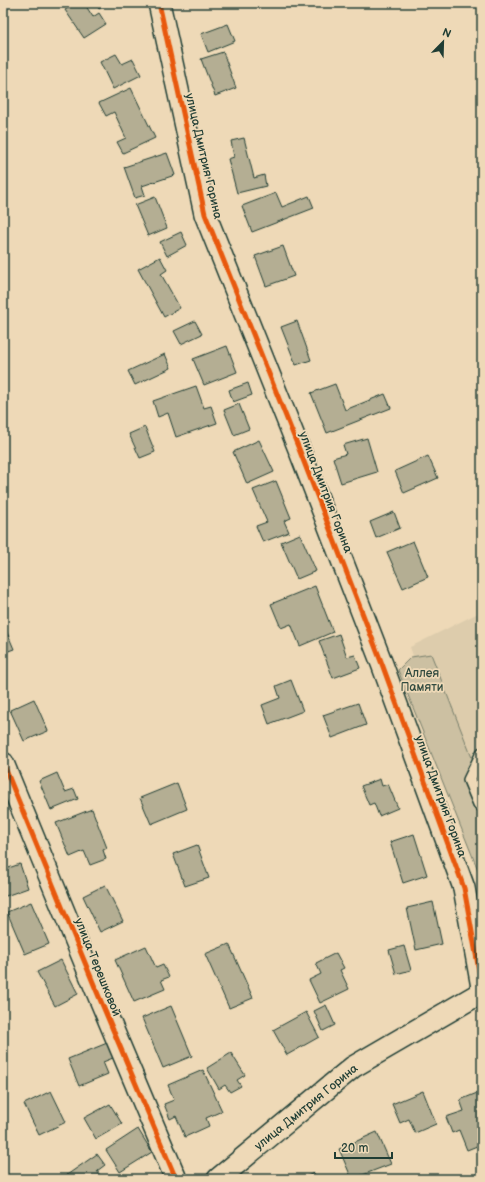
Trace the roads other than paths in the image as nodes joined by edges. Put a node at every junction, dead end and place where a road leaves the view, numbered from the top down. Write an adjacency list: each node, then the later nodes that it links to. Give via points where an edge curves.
1 (159, 3): 3 (street, улица Дмитрия Горина)
2 (172, 3): 3 (street)
3 (167, 42): 7 (street, улица Дмитрия Горина, via 205,214 382,664 464,888)
4 (482, 753): 6 (lane, via 469,780 479,804)
5 (3, 763): 9 (street, улица Терешковой)
6 (482, 805)
7 (482, 987)
8 (482, 992): 10 (street, улица Дмитрия Горина, via 353,1067)
9 (176, 1179)
10 (218, 1179)

